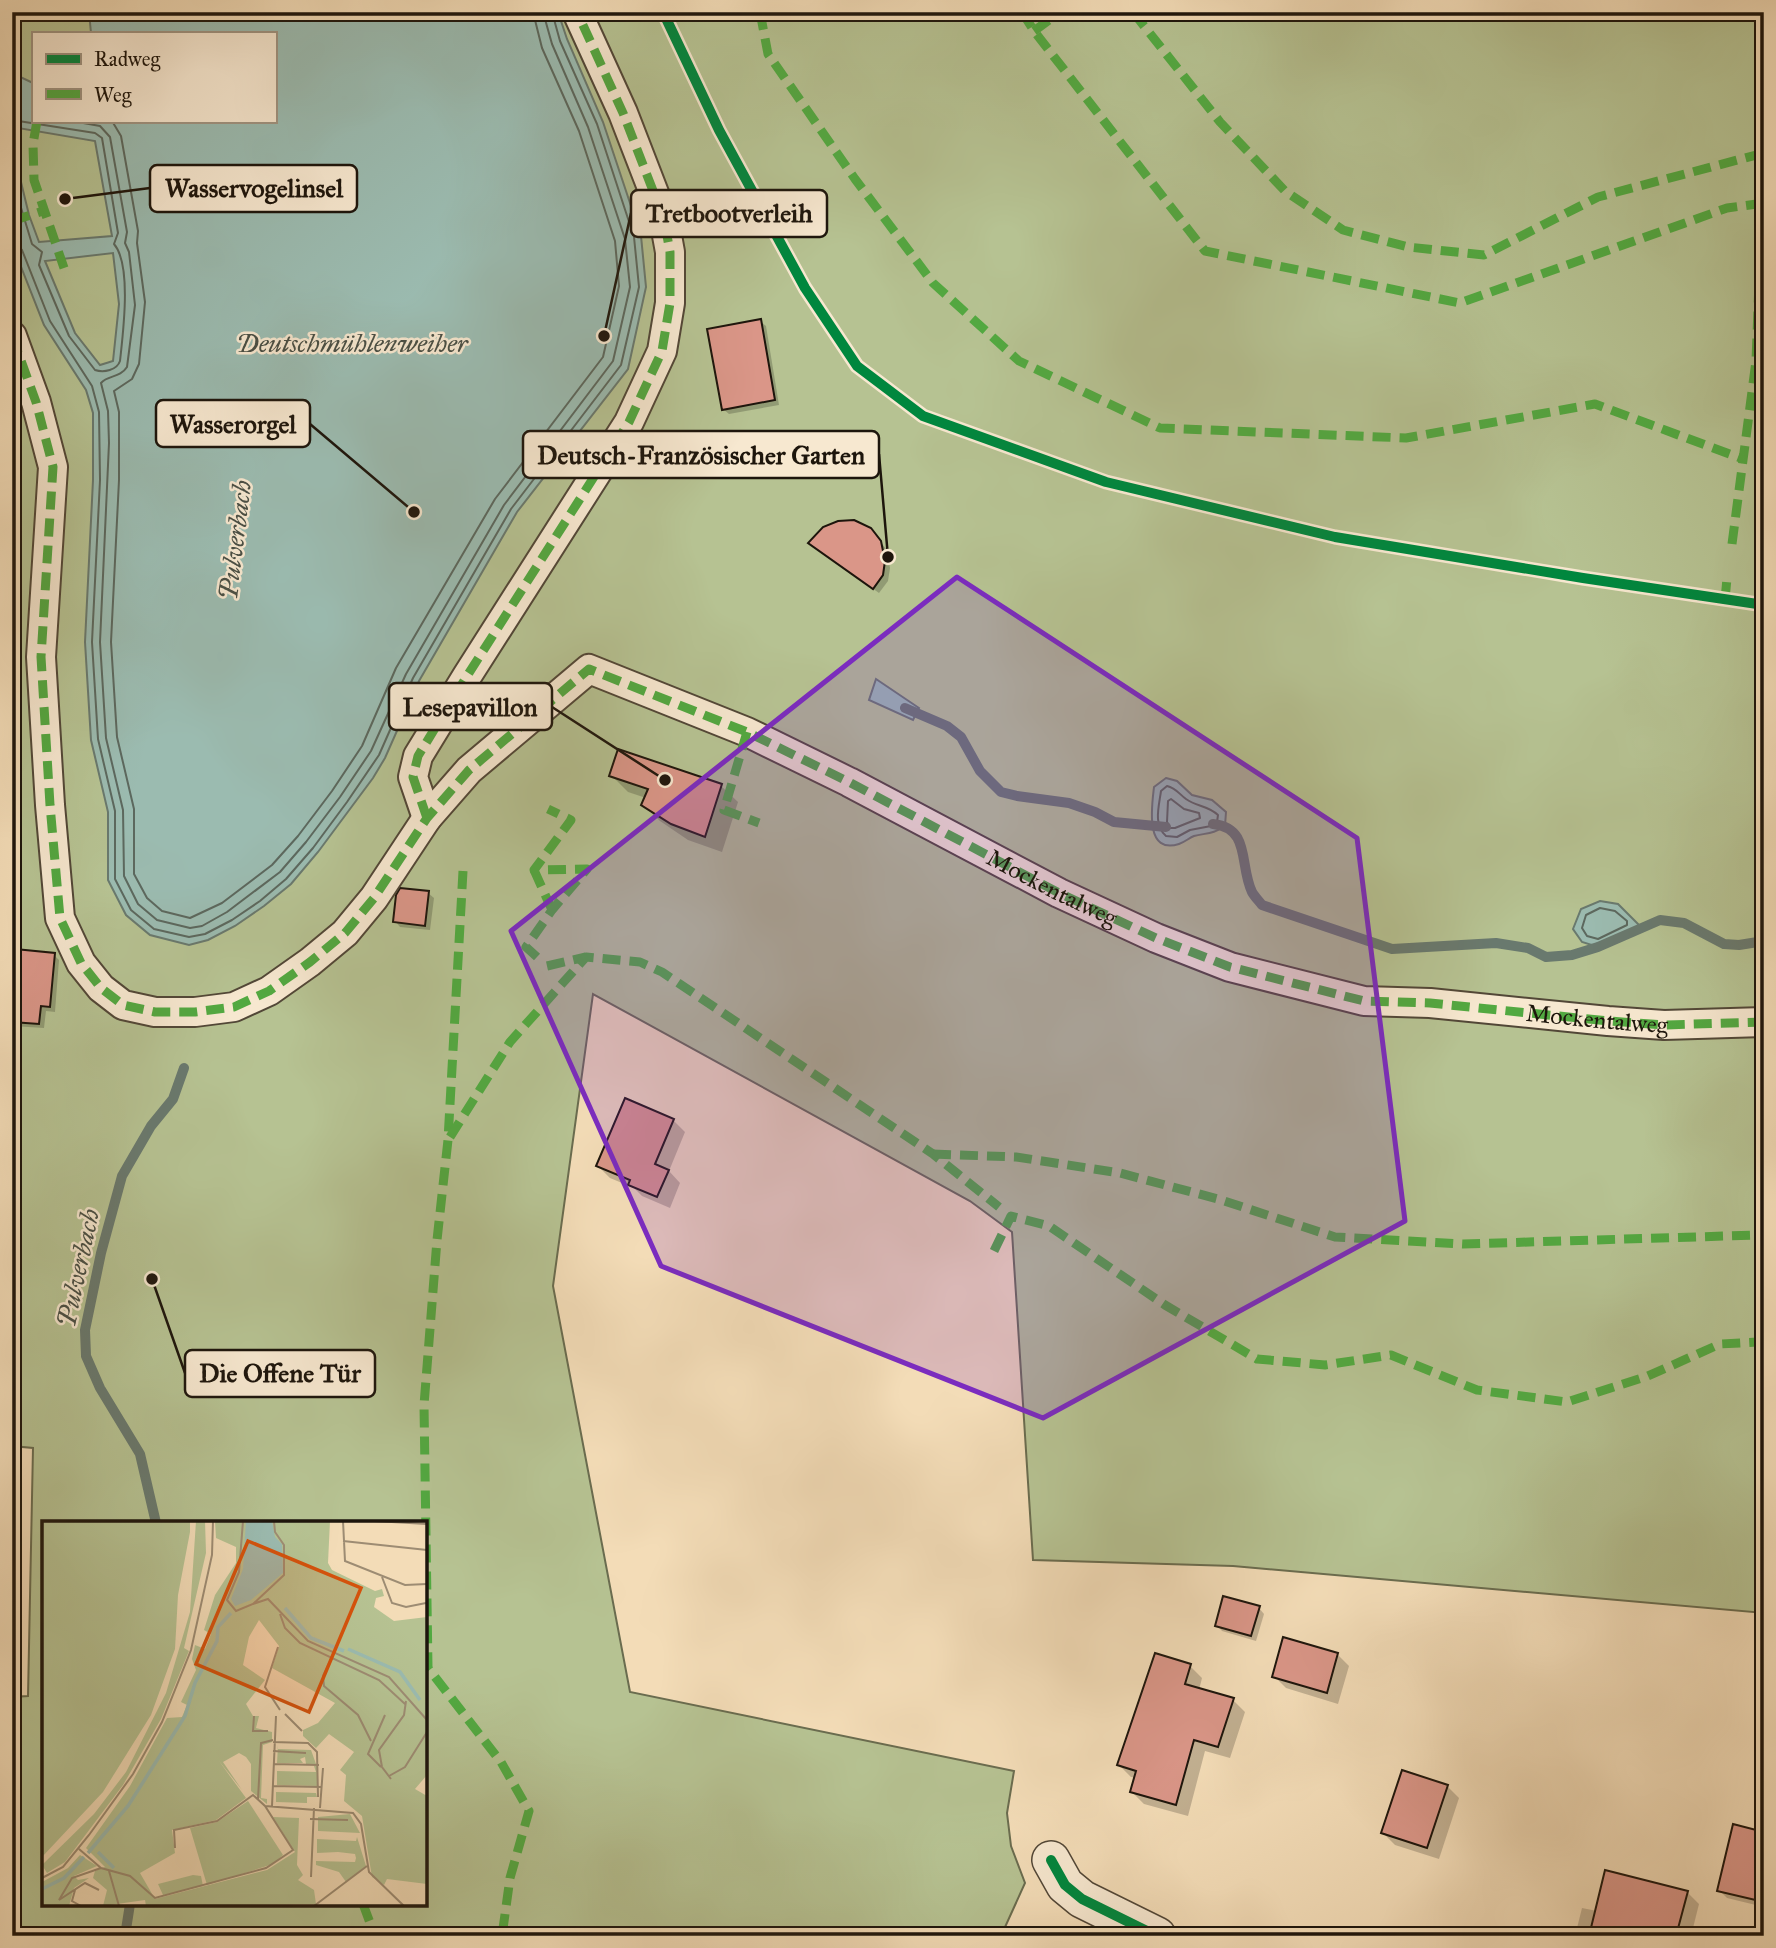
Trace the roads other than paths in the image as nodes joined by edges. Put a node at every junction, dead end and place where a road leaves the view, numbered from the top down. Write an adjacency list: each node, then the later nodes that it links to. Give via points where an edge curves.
1 (577, 12): 3 (street, via 664,219 670,252 670,303 662,351 629,422 418,756 413,777)
2 (12, 336): 3 (street, via 53,467 41,657 60,918 81,963 101,988 123,1005 155,1012 234,1007 269,991 345,933)
3 (427, 818): 4 (street, Mockentalweg, via 469,770 589,669 747,732 1059,893 1230,967 1364,1001 1650,1024)
4 (1764, 1022)
5 (1051, 1860): 6 (street, via 1065,1885 1082,1899)
6 (1157, 1936)

